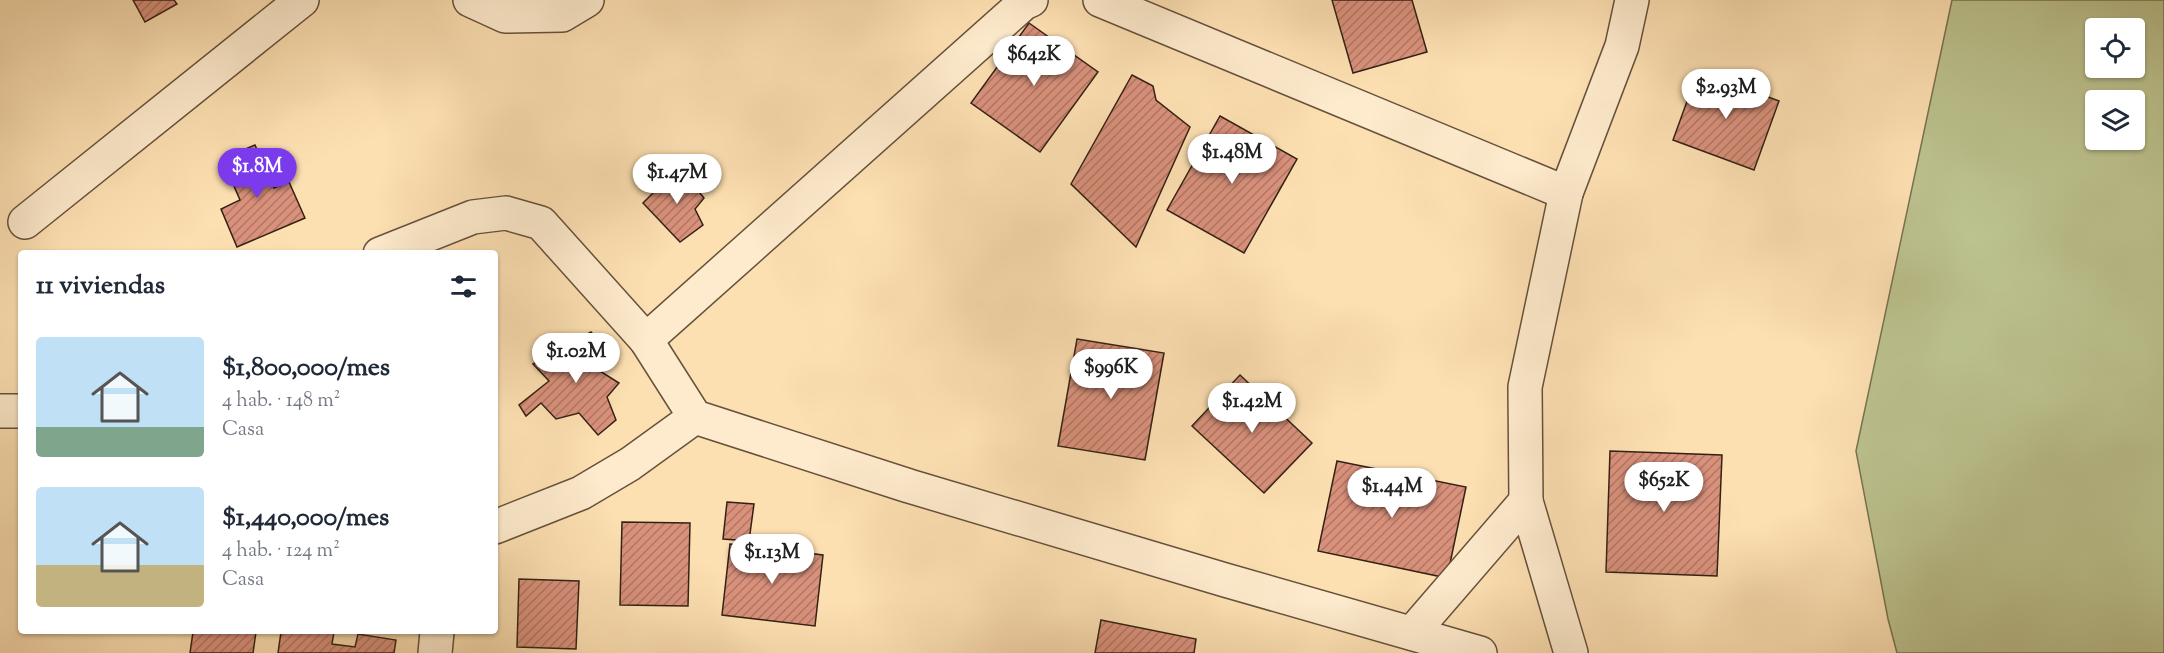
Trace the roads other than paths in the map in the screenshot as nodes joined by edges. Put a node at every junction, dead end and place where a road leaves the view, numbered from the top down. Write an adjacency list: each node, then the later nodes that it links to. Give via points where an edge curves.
1 (302, 0): 8 (street)
2 (470, 0): 3 (street, via 505,16 562,15)
3 (587, 0)
4 (1031, 0): 10 (street)
5 (1100, 0): 7 (street)
6 (1632, 0): 7 (street, via 1622,46)
7 (1566, 194): 14 (street, via 1525,387)
8 (25, 222)
9 (390, 250): 10 (street, via 473,217 506,213 541,223)
10 (646, 340): 13 (street)
11 (0, 411): 12 (street)
12 (18, 411)
13 (695, 417): 15 (street, via 630,464 581,493); 16 (street, via 920,489)
14 (1527, 501): 16 (street); 20 (street)
15 (498, 526)
16 (1412, 633): 19 (street)
17 (437, 634): 18 (street)
18 (435, 653)
19 (1480, 653)
20 (1571, 653)

